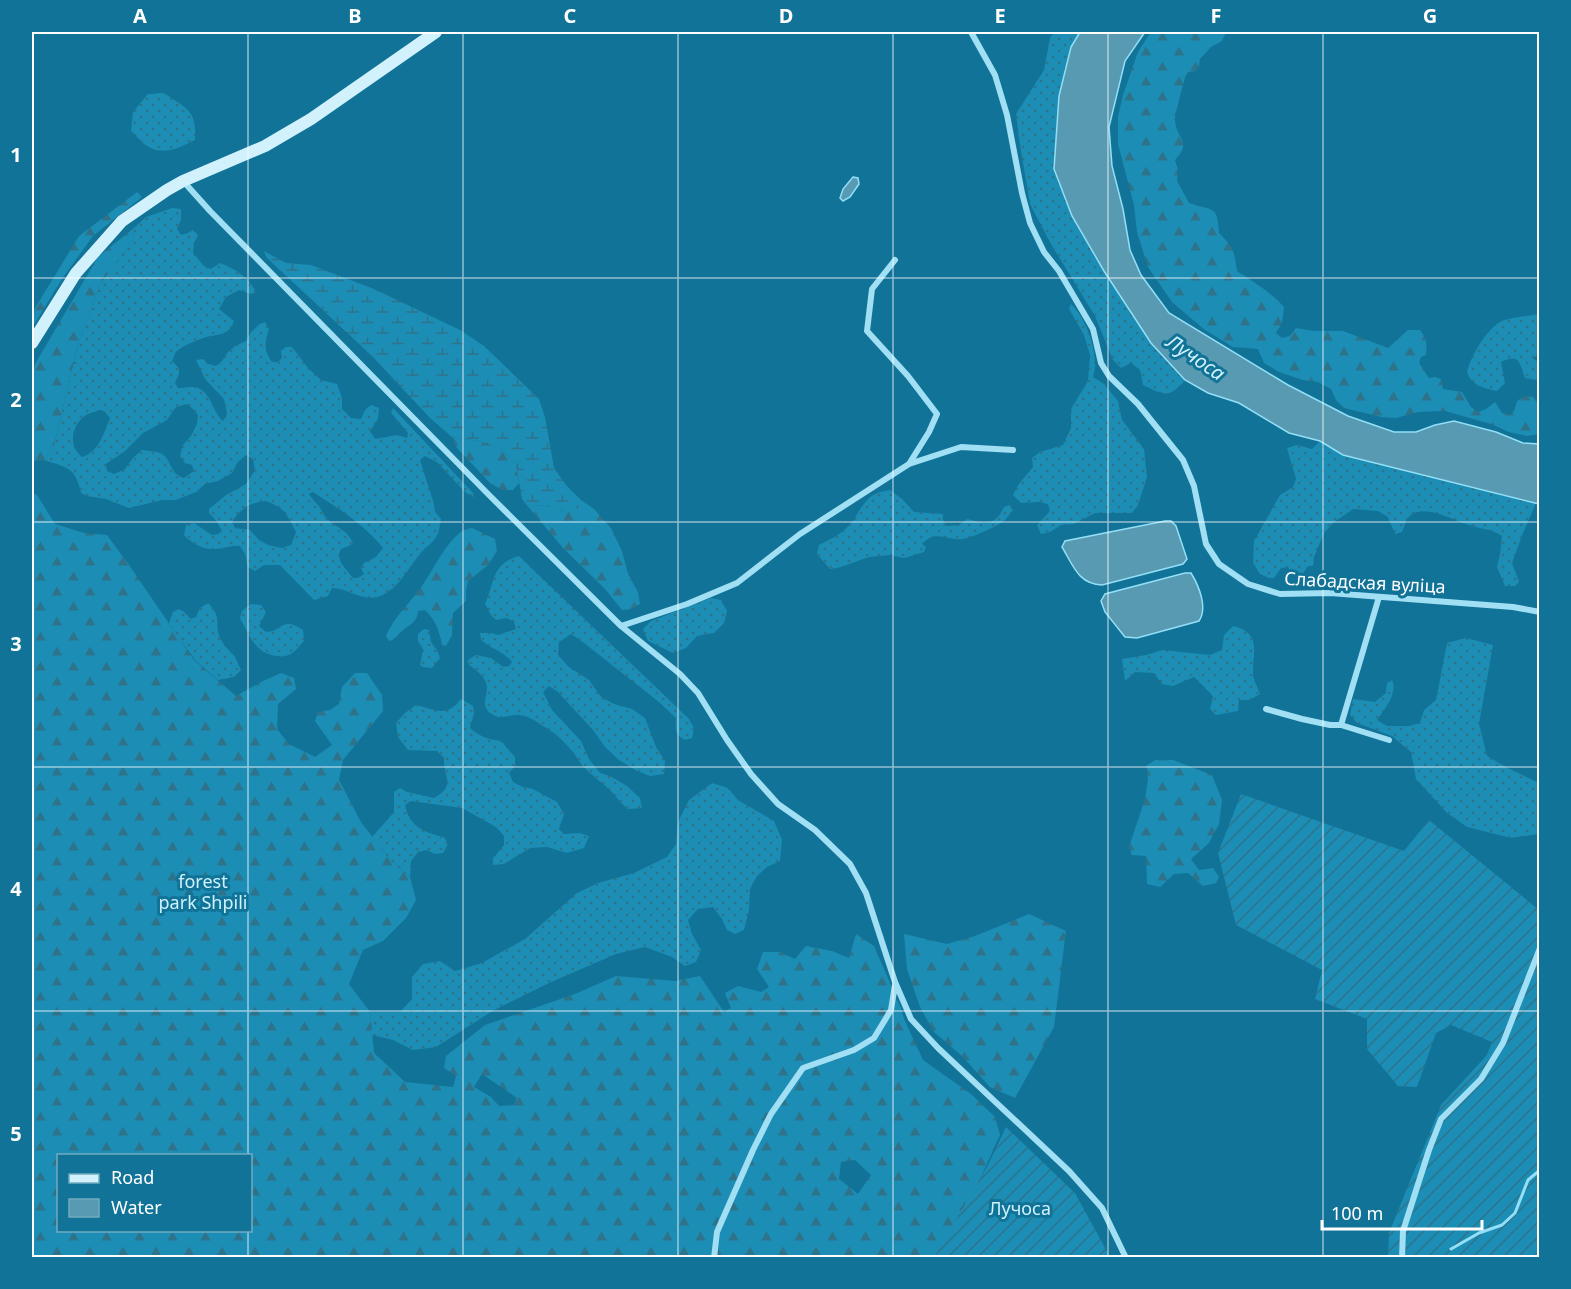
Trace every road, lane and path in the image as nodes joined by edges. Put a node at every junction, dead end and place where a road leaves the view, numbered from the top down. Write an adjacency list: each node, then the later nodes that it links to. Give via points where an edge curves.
1 (435, 32): 3 (street, via 265,146)
2 (971, 32): 8 (street, Слабадская вуліца, via 995,75 1030,223 1093,329 1101,363 1109,376 1184,460 1194,486 1206,544 1219,564 1248,584 1280,594)
3 (183, 181): 5 (street, via 122,221 76,273); 10 (street)
4 (895, 260): 7 (street, via 872,289 867,331 937,414)
5 (32, 343)
6 (1014, 450): 7 (street, via 961,447)
7 (909, 464): 10 (street, via 800,534 737,583)
8 (1379, 597): 9 (street, Слабадская вуліца); 12 (street)
9 (1539, 612)
10 (621, 626): 15 (street, via 681,674 698,693 751,774 778,804 815,830 850,864 866,893)
11 (1266, 709): 12 (street, via 1330,725)
12 (1341, 724): 13 (street)
13 (1389, 740)
14 (1539, 948): 18 (street, via 1503,1043 1481,1079 1441,1119 1403,1231)
15 (896, 982): 16 (street, via 891,1010 874,1038 854,1050 803,1068 771,1114 717,1232); 17 (street, via 912,1019 938,1048 1070,1171 1102,1208)
16 (714, 1257)
17 (1126, 1257)
18 (1402, 1257)

